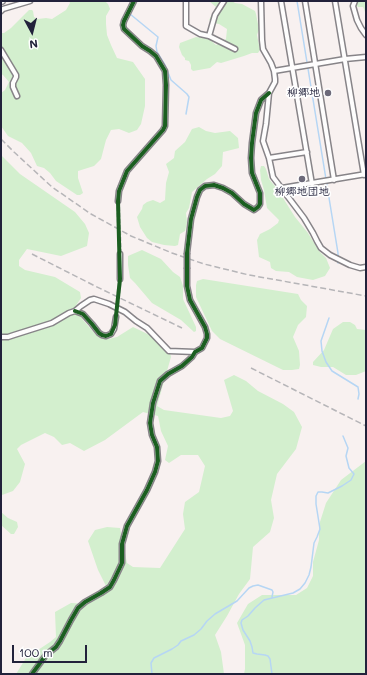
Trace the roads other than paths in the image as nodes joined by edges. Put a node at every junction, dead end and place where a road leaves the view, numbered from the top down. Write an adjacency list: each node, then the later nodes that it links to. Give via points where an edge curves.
1 (30, 1): 10 (street)
2 (134, 1): 28 (street, via 123,25 142,46 156,56 165,71 165,126 127,172 119,191)
3 (186, 1): 12 (street, via 186,26)
4 (224, 1): 12 (street, via 214,15)
5 (261, 1): 19 (street, via 263,49)
6 (281, 1): 18 (street)
7 (305, 1): 17 (street)
8 (335, 1): 16 (street)
9 (355, 1): 11 (street, via 353,6 357,20)
10 (1, 10)
11 (366, 35)
12 (209, 36): 13 (street)
13 (235, 49)
14 (1, 50): 21 (street, via 16,76 13,86)
15 (366, 57): 16 (street)
16 (345, 59): 17 (street); 24 (street)
17 (314, 65): 18 (street); 25 (street)
18 (292, 69): 19 (street); 22 (street)
19 (274, 71): 20 (street, via 275,82)
20 (269, 93): 23 (street, via 262,141); 35 (street, bridge, via 261,100 252,143 252,173 260,193 258,207 254,210 232,193 214,185 205,186 197,197 191,219 187,253 187,286 190,300 205,327 207,338 202,348)
21 (17, 96)
22 (307, 152): 23 (street); 26 (street)
23 (269, 158): 27 (street, via 273,177)
24 (365, 174): 25 (street)
25 (334, 180): 26 (street)
26 (312, 184): 27 (street)
27 (282, 188): 30 (street, via 324,251 350,265 360,268)
28 (118, 201)
29 (120, 254): 31 (street)
30 (366, 266)
31 (120, 279)
32 (74, 311): 33 (street, via 83,314 99,333 106,336 111,334); 34 (street, via 52,323); 35 (street, via 90,300 99,300 125,312 147,328 169,351)
33 (116, 317)
34 (1, 337)
35 (195, 352): 36 (street, via 182,366 160,381 150,423 158,461 148,490 127,526 122,544 122,561 114,580 105,590 78,608 56,647)
36 (32, 674)

